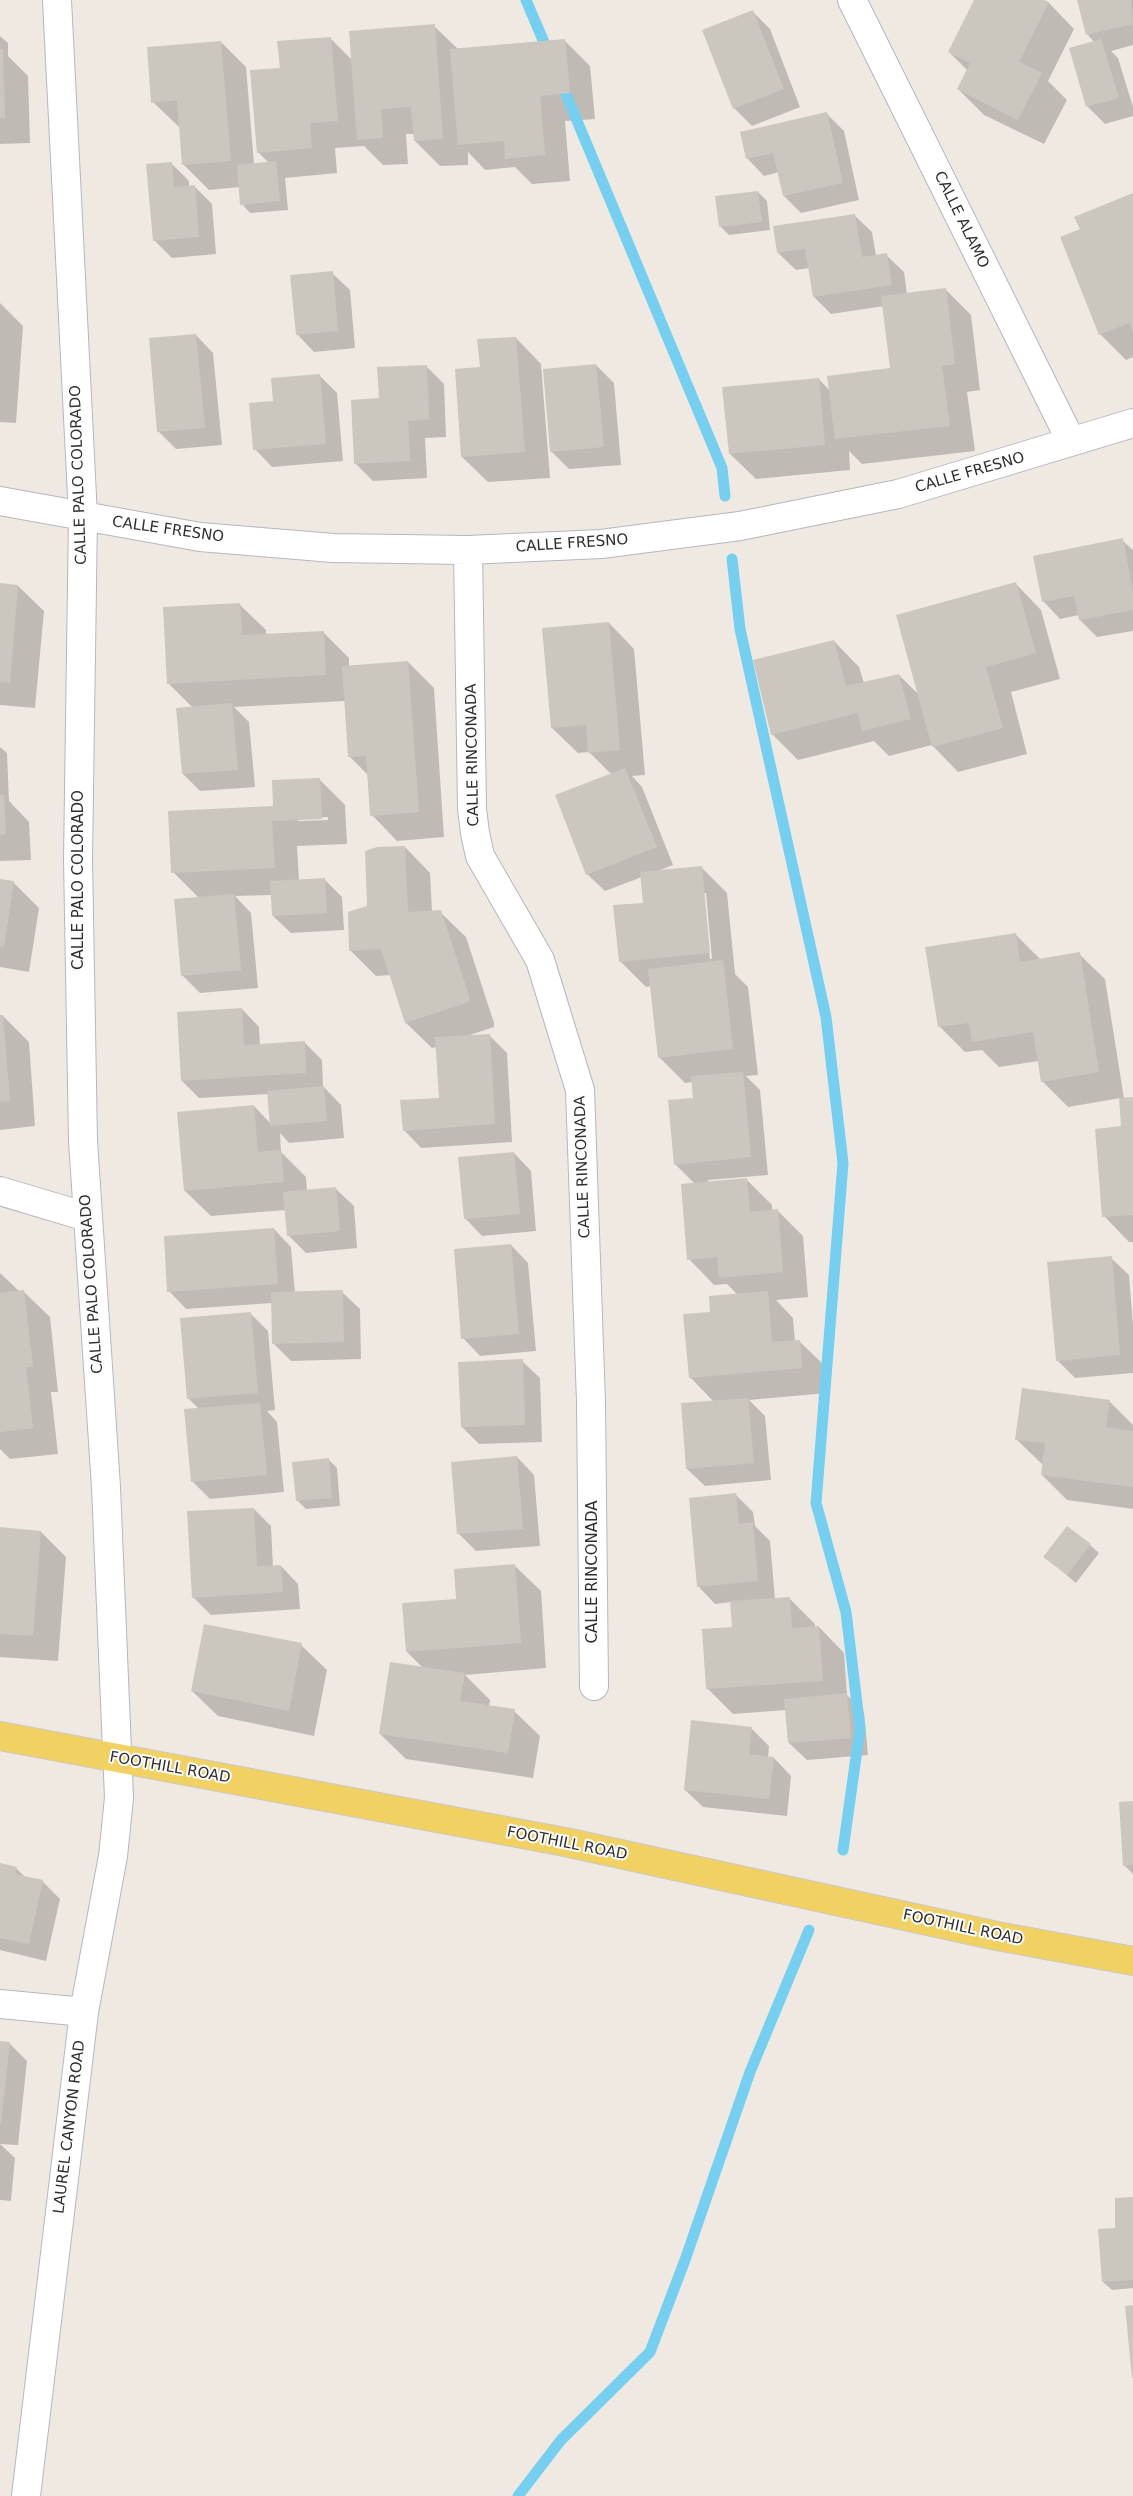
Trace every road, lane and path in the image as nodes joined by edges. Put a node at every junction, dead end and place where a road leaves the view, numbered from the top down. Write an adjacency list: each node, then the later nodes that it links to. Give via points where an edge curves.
1 (57, 0): 6 (street, CALLE PALO COLORADO)
2 (852, 0): 4 (street, CALLE ALAMO)
3 (1133, 423): 4 (street, CALLE FRESNO)
4 (1071, 441): 7 (street, CALLE FRESNO, via 898,494 740,526 601,544)
5 (0, 501): 6 (street, CALLE FRESNO)
6 (83, 516): 7 (street, CALLE FRESNO, via 200,537 333,548); 9 (street, CALLE PALO COLORADO, via 78,859)
7 (468, 550): 10 (street, CALLE RINCONADA, via 475,833 480,856 540,960 580,1090 591,1402)
8 (0, 1191): 9 (street)
9 (86, 1217): 12 (street, CALLE PALO COLORADO, via 106,1487)
10 (594, 1686)
11 (0, 1736): 12 (main road, FOOTHILL ROAD)
12 (117, 1759): 13 (main road, FOOTHILL ROAD, via 574,1844 997,1936); 15 (street, LAUREL CANYON ROAD, via 119,1798 113,1856)
13 (1133, 1961)
14 (0, 2004): 15 (street)
15 (84, 2012): 16 (street, LAUREL CANYON ROAD)
16 (26, 2496)

